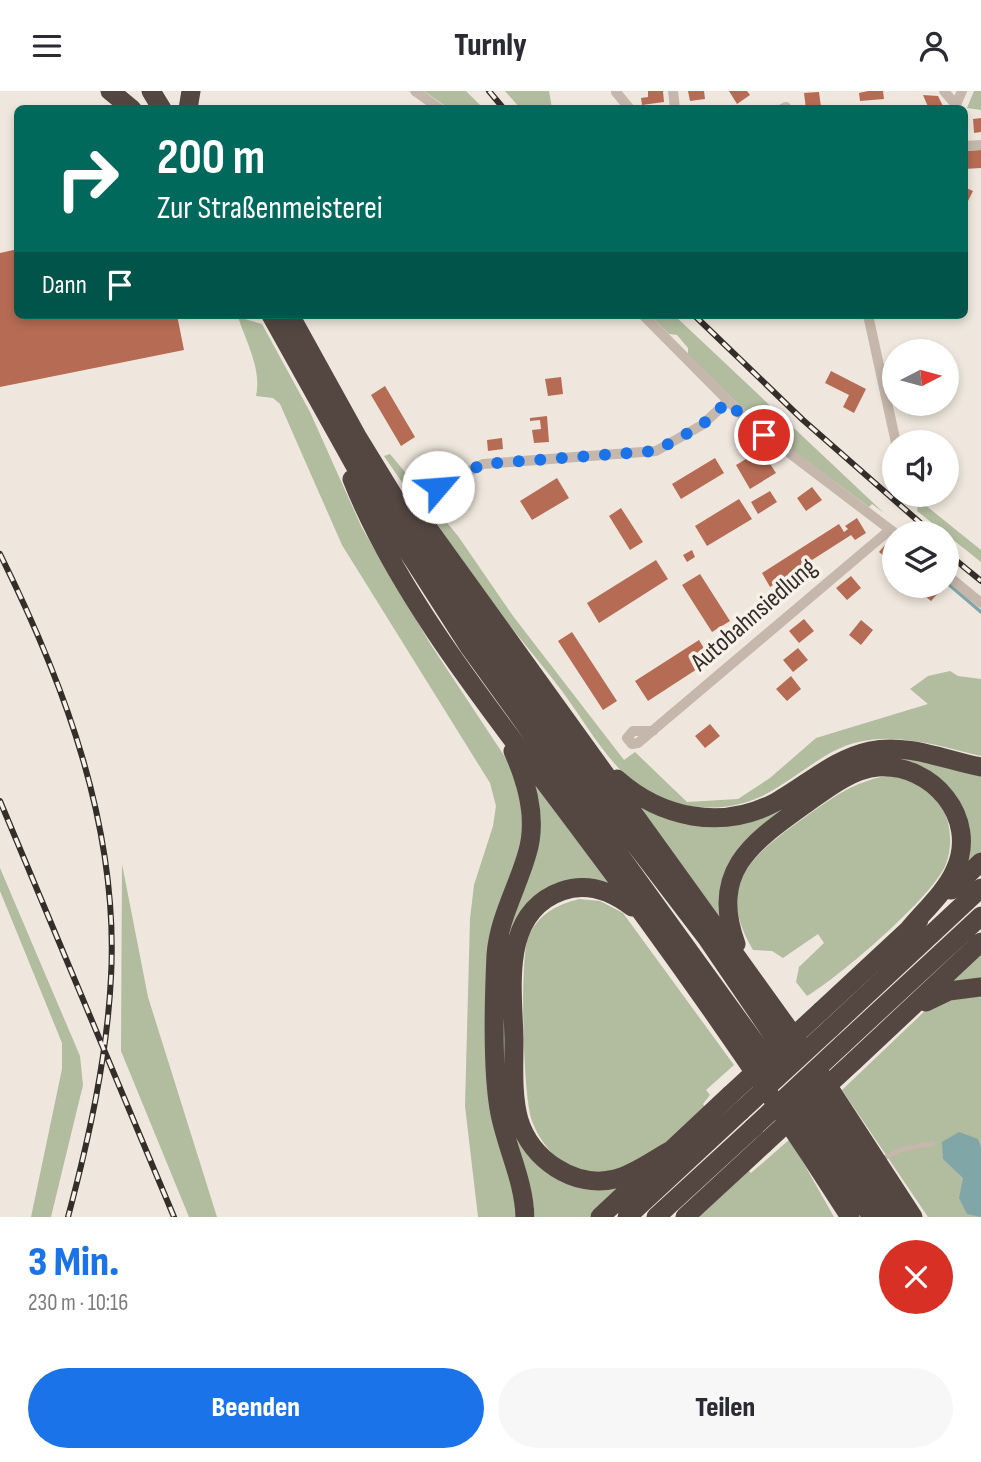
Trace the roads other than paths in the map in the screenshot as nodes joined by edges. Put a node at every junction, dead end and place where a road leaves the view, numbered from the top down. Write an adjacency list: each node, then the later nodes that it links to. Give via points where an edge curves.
1 (110, 91): 3 (highway)
2 (415, 91): 4 (street)
3 (127, 105)
4 (434, 105)
5 (273, 319): 10 (highway)
6 (292, 319): 12 (highway)
7 (647, 319): 9 (street)
8 (869, 319): 11 (street)
9 (727, 402): 13 (street, via 702,425 656,451 483,464); 14 (street)
10 (328, 419): 18 (highway, via 377,535); 47 (highway, via 470,648 757,1044)
11 (893, 430)
12 (358, 438): 20 (highway, via 388,471); 39 (highway, via 483,636)
13 (438, 487)
14 (882, 526)
15 (882, 539): 19 (street, Autobahnsiedlung)
16 (959, 585): 17 (street)
17 (981, 603)
18 (501, 723): 25 (highway); 40 (highway, via 525,783 531,816 528,851 502,918 495,996 499,1112 519,1176)
19 (653, 731)
20 (590, 755): 21 (highway, via 639,797 670,811 715,818 762,808 839,762 873,750 918,752); 28 (highway)
21 (981, 767)
22 (981, 862): 26 (highway)
23 (981, 888): 30 (highway)
24 (981, 916): 32 (highway)
25 (649, 921): 36 (highway, via 608,892 584,887 553,894 528,915 514,951 515,1099 531,1146 550,1164 579,1178 622,1177); 37 (highway)
26 (909, 929): 28 (highway, via 954,873 961,848 958,822 949,800 920,774 875,767 820,794 757,840 739,860 729,884 727,910); 30 (highway)
27 (981, 942): 31 (highway)
28 (744, 965): 38 (highway)
29 (981, 987): 31 (highway, via 934,997)
30 (826, 1019): 33 (highway, bridge)
31 (883, 1034): 32 (highway)
32 (848, 1053): 34 (highway, bridge)
33 (736, 1103): 36 (highway); 42 (highway)
34 (758, 1136): 43 (highway); 44 (highway)
35 (933, 1143): 38 (lane, via 900,1150)
36 (671, 1150): 41 (highway)
37 (811, 1156): 45 (highway); 46 (highway)
38 (877, 1162): 39 (highway)
39 (905, 1213)
40 (525, 1217)
41 (600, 1217)
42 (627, 1217)
43 (656, 1217)
44 (685, 1217)
45 (840, 1217)
46 (850, 1217)
47 (872, 1217)

